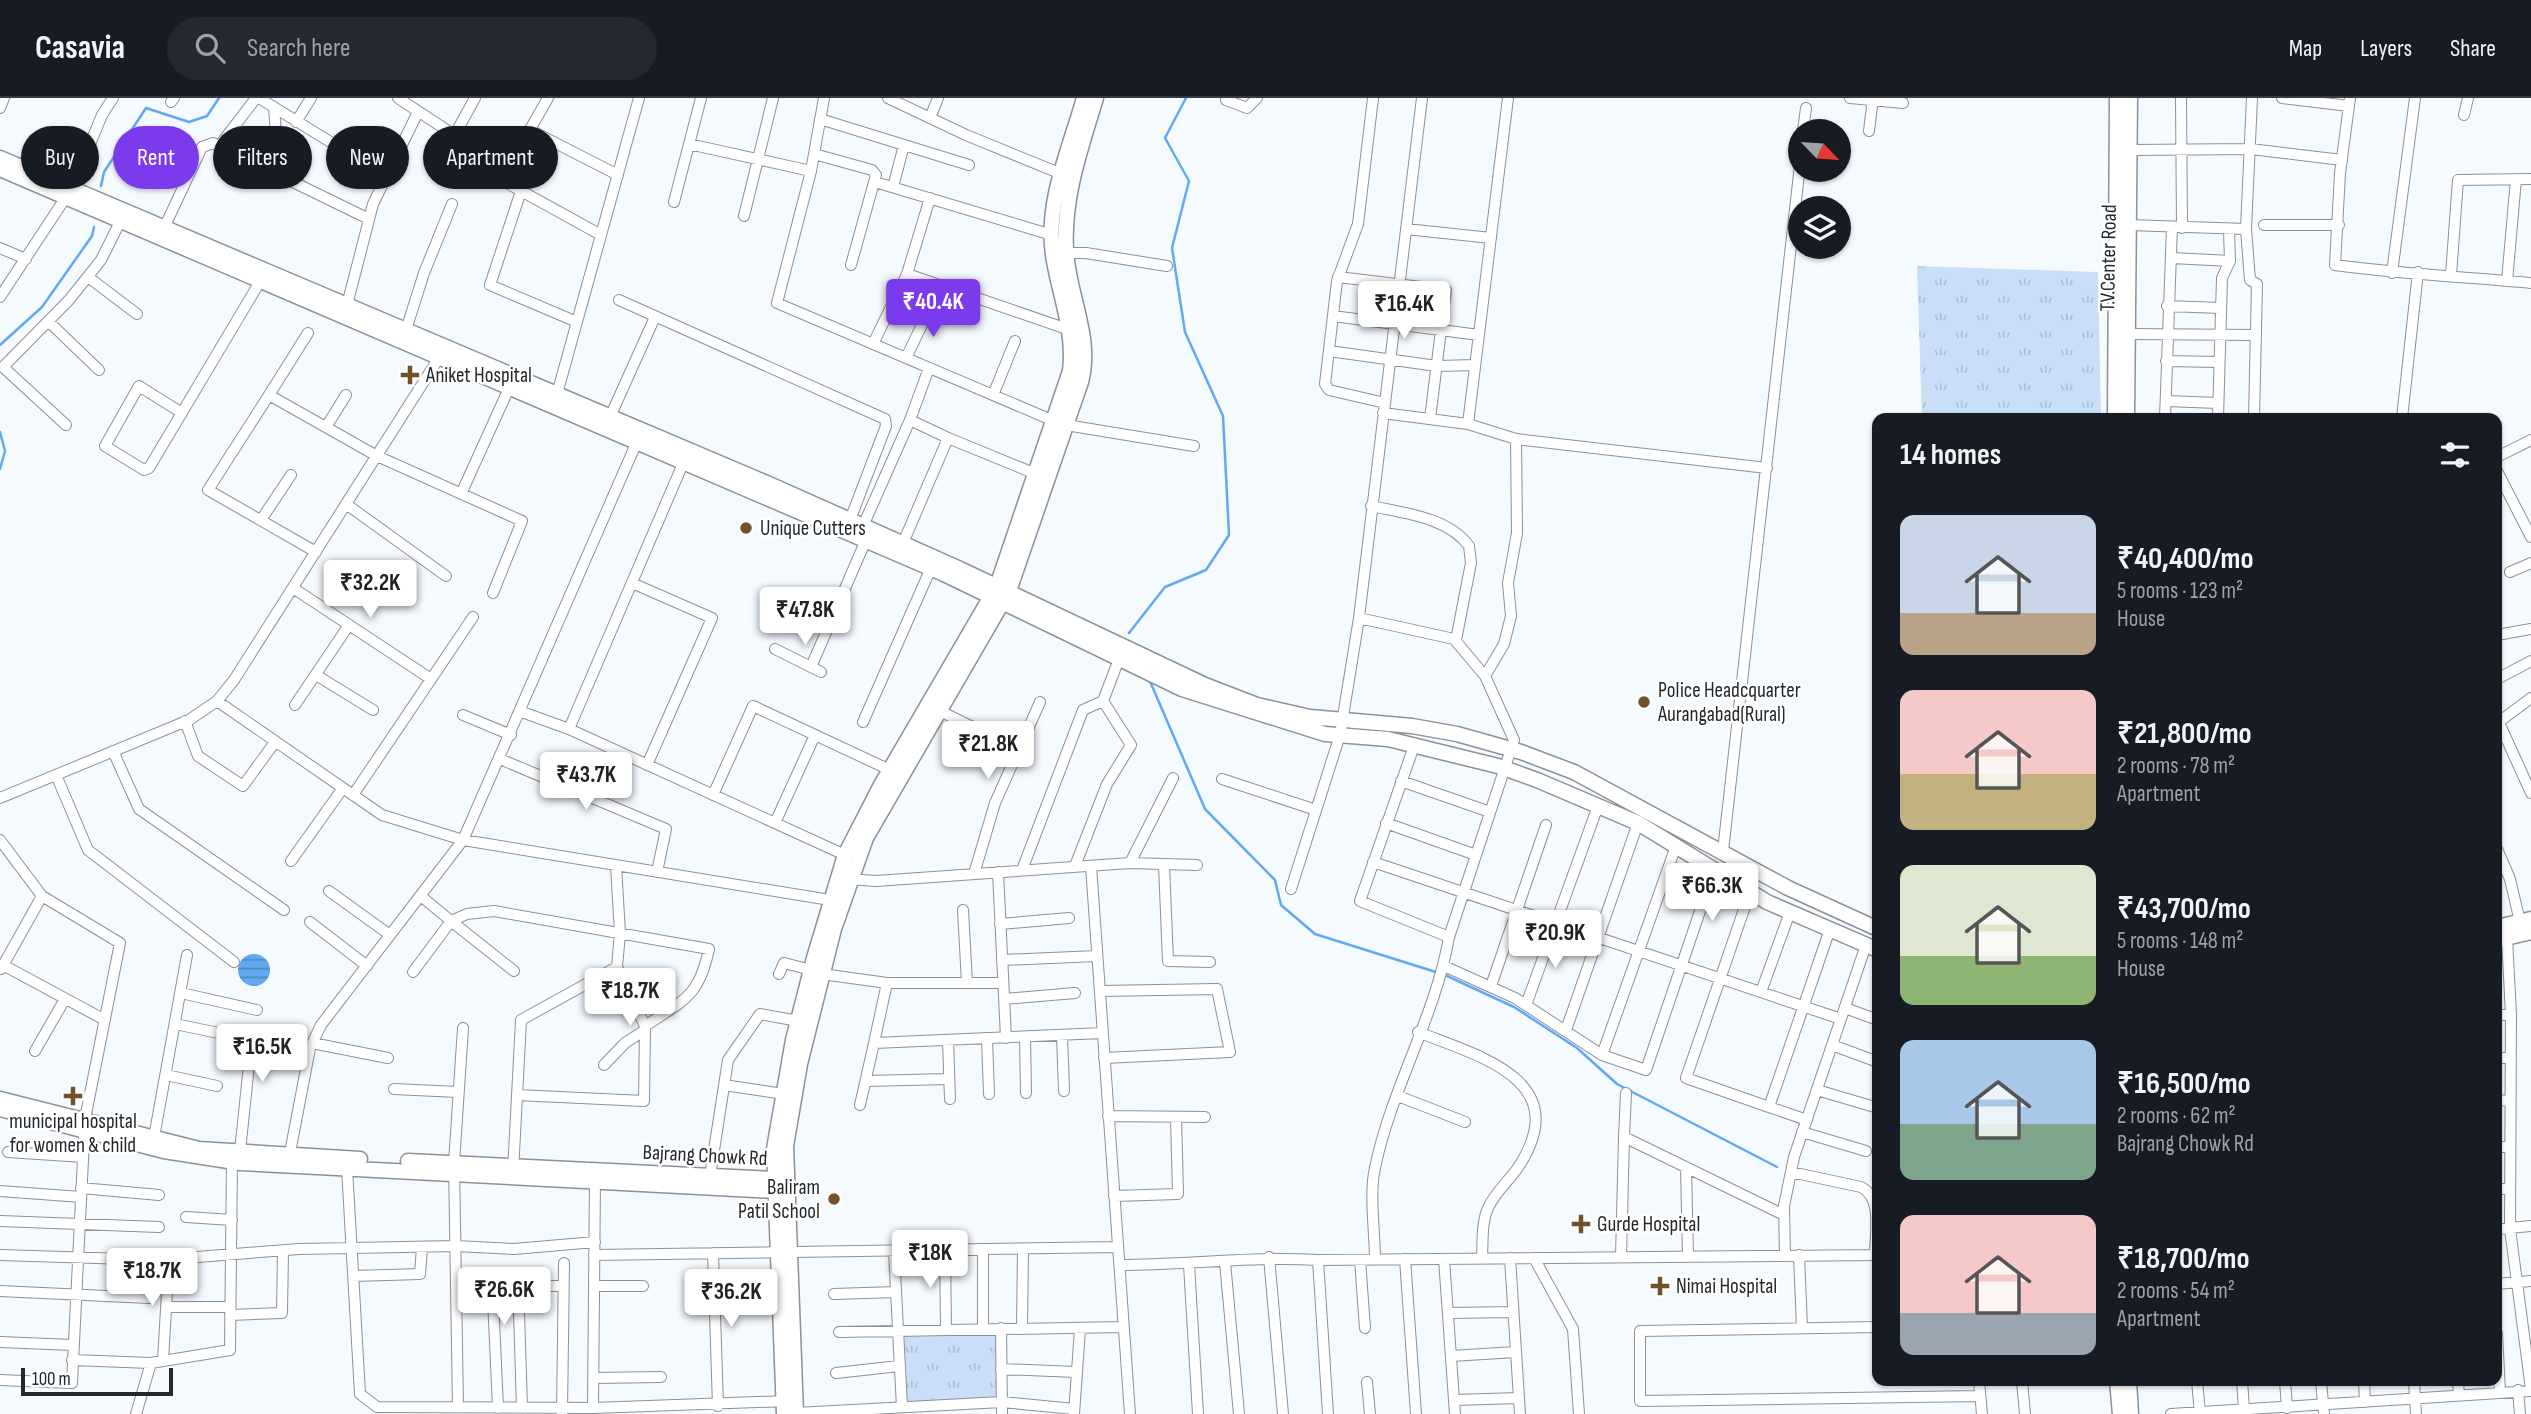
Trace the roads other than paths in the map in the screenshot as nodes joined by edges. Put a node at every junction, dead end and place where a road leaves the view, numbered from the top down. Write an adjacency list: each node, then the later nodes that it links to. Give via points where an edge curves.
1 (4, 98): 33 (street)
2 (113, 98): 72 (street)
3 (258, 98): 32 (street); 41 (street)
4 (311, 98): 40 (street)
5 (398, 98): 35 (street)
6 (475, 98): 44 (street)
7 (548, 98): 45 (street)
8 (639, 98): 62 (street)
9 (701, 98): 50 (street)
10 (773, 98): 57 (street)
11 (824, 98): 38 (street)
12 (938, 98): 37 (street)
13 (1084, 98): 63 (street)
14 (1096, 98): 63 (street)
15 (1258, 98): 29 (street, via 1247,108)
16 (1373, 98): 101 (street, via 1358,224)
17 (1422, 98): 84 (street)
18 (1508, 98): 89 (street)
19 (1850, 98): 27 (street)
20 (2117, 98): 150 (street, T.V.Center Road)
21 (2130, 98): 54 (street, T.V.Center Road)
22 (2181, 98): 52 (street)
23 (2252, 98): 53 (street)
24 (2282, 98): 30 (street)
25 (2416, 98): 98 (street)
26 (2468, 98): 36 (street)
27 (1873, 99): 31 (street); 46 (street)
28 (896, 100): 37 (street)
29 (1226, 100)
30 (2349, 102): 58 (street)
31 (1903, 103)
32 (274, 107): 40 (street); 42 (street)
33 (0, 108)
34 (1806, 108): 39 (street)
35 (417, 114): 43 (street); 77 (street)
36 (2463, 116)
37 (930, 118): 63 (street)
38 (820, 119): 51 (street); 55 (street)
39 (1805, 119)
40 (296, 122): 47 (street)
41 (235, 126)
42 (275, 126)
43 (437, 126)
44 (460, 126)
45 (532, 126)
46 (1870, 131)
47 (326, 140)
48 (213, 144): 82 (street, via 202,147)
49 (558, 144): 62 (street)
50 (689, 144): 57 (street); 74 (street)
51 (904, 145): 59 (street); 68 (street)
52 (2180, 149): 53 (street); 54 (street); 83 (street)
53 (2251, 149): 58 (street); 86 (street)
54 (2130, 150): 79 (street, T.V.Center Road)
55 (814, 154): 61 (street); 66 (street, via 872,170)
56 (0, 158): 72 (street)
57 (758, 159): 61 (street); 76 (street)
58 (2342, 160): 81 (street)
59 (969, 165)
60 (0, 169): 72 (street)
61 (811, 171): 129 (street, via 777,303)
62 (618, 174): 87 (street)
63 (1068, 177): 88 (street, via 1052,209); 91 (street)
64 (2516, 179): 65 (street); 100 (street, via 2458,180); 104 (street)
65 (2531, 179)
66 (875, 182): 68 (street); 95 (street)
67 (1798, 182): 171 (street)
68 (893, 187): 73 (street)
69 (309, 189): 77 (street)
70 (517, 189): 71 (street)
71 (521, 191): 87 (street); 117 (street, via 490,285)
72 (69, 193): 78 (street); 82 (street); 93 (street)
73 (930, 198): 88 (street); 99 (street)
74 (674, 202)
75 (452, 204): 119 (street)
76 (744, 216)
77 (369, 219): 109 (street)
78 (120, 222): 102 (street); 103 (street)
79 (2129, 225): 83 (street); 123 (street, T.V.Center Road)
80 (2264, 225): 81 (street)
81 (2339, 225): 98 (street, via 2336,265)
82 (164, 228): 109 (street)
83 (2177, 228): 85 (street); 92 (street)
84 (1406, 229): 89 (street); 106 (street)
85 (2229, 229): 86 (street); 94 (street)
86 (2246, 229): 127 (street, via 2250,280 2256,284)
87 (601, 235): 117 (street)
88 (1052, 235): 120 (street)
89 (1491, 238): 126 (street)
90 (0, 248): 93 (street)
91 (1066, 253): 96 (street); 146 (street, via 1086,350 1086,365)
92 (2172, 258): 94 (street); 111 (street)
93 (26, 259): 107 (street)
94 (2230, 261): 112 (street, via 2222,278)
95 (851, 265)
96 (1167, 266)
97 (2418, 272): 98 (street); 100 (street); 155 (street)
98 (2392, 273)
99 (906, 274): 120 (street); 129 (street)
100 (2451, 275): 104 (street)
101 (1338, 276): 106 (street); 115 (street)
102 (88, 277): 113 (street); 116 (street)
103 (261, 281): 131 (street); 149 (street)
104 (2507, 281): 105 (street)
105 (2531, 283)
106 (1400, 284): 118 (street); 121 (street, via 1446,290)
107 (0, 297)
108 (619, 300): 114 (street)
109 (347, 305): 119 (street)
110 (931, 306): 132 (street)
111 (2167, 306): 112 (street); 124 (street)
112 (2221, 308): 125 (street)
113 (137, 314)
114 (655, 317): 156 (street); 179 (street, via 885,419)
115 (1333, 317): 118 (street); 130 (street)
116 (48, 321): 139 (street); 161 (street, via 3,367)
117 (577, 322): 141 (street)
118 (1395, 325): 121 (street); 133 (street)
119 (406, 330): 131 (street)
120 (1070, 330): 146 (street, via 1073,346)
121 (1442, 330): 126 (street); 137 (street)
122 (308, 333): 142 (street)
123 (2128, 334): 124 (street); 151 (street, T.V.Center Road)
124 (2167, 334): 125 (street); 134 (street)
125 (2220, 334): 127 (street); 135 (street)
126 (1479, 335): 136 (street)
127 (2256, 335): 154 (street)
128 (1015, 341): 144 (street)
129 (873, 344): 132 (street)
130 (1329, 351): 133 (street); 148 (street, via 1326,388)
131 (443, 352): 140 (street); 141 (street); 169 (street)
132 (906, 358): 138 (street)
133 (1391, 360): 137 (street); 148 (street)
134 (2166, 361): 135 (street); 145 (street)
135 (2219, 362): 147 (street)
136 (1475, 365): 137 (street); 160 (street)
137 (1437, 366): 157 (street)
138 (929, 368): 144 (street); 158 (street)
139 (99, 370)
140 (510, 386): 163 (street); 175 (street)
141 (557, 394): 156 (street)
142 (270, 395): 162 (street); 178 (street, via 208,490)
143 (346, 395): 162 (street)
144 (993, 395): 159 (street)
145 (2166, 401): 147 (street); 152 (street)
146 (1067, 403): 159 (street)
147 (2218, 403): 153 (street)
148 (1384, 408): 157 (street); 177 (street)
149 (182, 413): 149 (street, via 139,386 106,446 146,470)
150 (2115, 413)
151 (2127, 413)
152 (2165, 413)
153 (2218, 413)
154 (2254, 413)
155 (2403, 413)
156 (610, 417): 163 (street)
157 (1430, 419): 160 (street)
158 (910, 420): 164 (street); 179 (street)
159 (1060, 423): 167 (street); 172 (street); 190 (street)
160 (1468, 424): 165 (street)
161 (66, 425)
162 (326, 427): 169 (street)
163 (639, 436): 170 (street); 213 (street)
164 (948, 438): 172 (street); 181 (street)
165 (1516, 439): 171 (street); 203 (street, via 1517,533 1508,583 1511,616 1504,644)
166 (2531, 440): 168 (street)
167 (1194, 446)
168 (2502, 454)
169 (377, 456): 175 (street); 176 (street)
170 (686, 456): 179 (street); 179 (street); 187 (street)
171 (1767, 468): 251 (street)
172 (1036, 474): 190 (street)
173 (291, 475): 178 (street)
174 (2502, 481): 180 (street)
175 (461, 494): 189 (street, via 523,521)
176 (346, 504): 182 (street); 186 (street)
177 (1371, 506): 192 (street); 196 (street, via 1420,516 1469,546 1472,563)
178 (261, 520): 182 (street)
179 (860, 529): 181 (street); 184 (street); 200 (street)
180 (2531, 537)
181 (903, 543): 190 (street)
182 (316, 552): 188 (street)
183 (2531, 563): 185 (street)
184 (931, 568): 190 (street); 217 (street)
185 (2510, 572)
186 (446, 576)
187 (632, 583): 220 (street); 229 (street, via 712,618)
188 (293, 587): 193 (street); 207 (street)
189 (493, 593)
190 (1000, 594): 198 (street); 212 (street); 219 (street, via 1205,685); 231 (street)
191 (473, 617): 205 (street)
192 (1359, 618): 196 (street); 219 (street)
193 (349, 625): 202 (street); 205 (street)
194 (2531, 629): 195 (street)
195 (2502, 634)
196 (1456, 640): 203 (street)
197 (775, 649): 200 (street)
198 (1119, 659): 208 (street); 219 (street, via 1219,703 1300,727)
199 (2531, 660): 204 (street)
200 (811, 667): 201 (street)
201 (821, 671)
202 (316, 675): 210 (street); 211 (street)
203 (1485, 676): 226 (street, via 1513,732)
204 (2502, 676)
205 (431, 679): 238 (street)
206 (2530, 700): 215 (street)
207 (217, 701): 216 (street); 223 (street)
208 (1103, 701): 261 (street, via 1131,745 1107,784); 263 (street, via 1083,710)
209 (1040, 702): 225 (street)
210 (295, 705)
211 (373, 710)
212 (940, 711): 225 (street); 268 (street)
213 (522, 712): 220 (street); 221 (street)
214 (463, 715): 221 (street)
215 (2502, 718)
216 (186, 721): 223 (street, via 198,756 243,786); 227 (street)
217 (863, 722)
218 (2502, 727): 237 (street)
219 (1341, 728): 224 (street); 226 (street, via 1412,726); 242 (street)
220 (569, 729): 229 (street)
221 (511, 735): 228 (street)
222 (815, 735): 231 (street); 239 (street, via 754,706); 244 (street)
223 (275, 742): 236 (street)
224 (1414, 746): 230 (street); 235 (street)
225 (1019, 749): 267 (street, via 995,803)
226 (1511, 749): 230 (street); 251 (street, via 1574,772)
227 (113, 751): 232 (street); 278 (street, via 139,809)
228 (500, 759): 249 (street); 265 (street, via 666,829)
229 (647, 765): 239 (street)
230 (1505, 768): 241 (street); 243 (street)
231 (890, 770): 252 (street)
232 (56, 775): 240 (street); 301 (street, via 88,850)
233 (1172, 778): 257 (street)
234 (1222, 779): 242 (street)
235 (1401, 781): 243 (street); 245 (street)
236 (343, 789): 238 (street); 255 (street)
237 (2531, 793)
238 (353, 795): 249 (street, via 382,816)
239 (713, 795): 244 (street)
240 (0, 798)
241 (1598, 806): 246 (street); 287 (street)
242 (1317, 810): 271 (street)
243 (1490, 812): 253 (street)
244 (775, 823): 252 (street)
245 (1386, 823): 253 (street); 256 (street)
246 (1638, 823): 250 (street); 294 (street)
247 (1546, 825): 280 (street)
248 (0, 840): 275 (street)
249 (463, 840): 260 (street); 276 (street)
250 (1676, 846): 264 (street); 297 (street)
251 (1723, 851): 288 (street, via 1788,888)
252 (845, 855): 268 (street)
253 (1476, 855): 274 (street)
254 (2502, 861): 269 (street)
255 (291, 862)
256 (1373, 862): 274 (street); 293 (street, via 1361,903)
257 (1130, 863): 258 (street); 262 (street)
258 (1164, 865): 259 (street); 302 (street, via 1168,961)
259 (1197, 865)
260 (616, 866): 265 (street); 290 (street)
261 (1075, 866): 262 (street); 263 (street)
262 (1091, 866): 299 (street)
263 (1022, 870): 266 (street)
264 (1714, 870): 273 (street); 303 (street)
265 (657, 872): 277 (street)
266 (998, 872): 267 (street); 285 (street)
267 (974, 874): 268 (street)
268 (845, 879): 277 (street)
269 (2510, 879): 270 (street); 286 (street)
270 (2502, 881)
271 (1291, 890)
272 (329, 891): 291 (street)
273 (1750, 892): 281 (street); 312 (street)
274 (1463, 893): 280 (street); 293 (street)
275 (42, 896): 305 (street); 331 (street, via 120,943)
276 (422, 897): 283 (street); 291 (street)
277 (838, 901): 309 (street)
278 (284, 910)
279 (963, 910): 314 (street)
280 (1516, 911): 287 (street); 316 (street)
281 (1790, 912): 289 (street); 318 (street)
282 (1069, 918): 285 (street)
283 (451, 920): 290 (street, via 494,911); 307 (street); 308 (street)
284 (310, 922): 304 (street)
285 (1000, 924): 300 (street)
286 (2527, 924): 292 (street)
287 (1556, 925): 294 (street); 323 (street)
288 (1872, 926)
289 (1830, 929): 296 (street); 324 (street)
290 (621, 933): 306 (street); 335 (street, via 709,949 703,978 685,1000)
291 (390, 935): 304 (street)
292 (2502, 935)
293 (1449, 936): 310 (street)
294 (1598, 939): 297 (street); 336 (street)
295 (2502, 943): 328 (street)
296 (1872, 947): 325 (street)
297 (1639, 952): 303 (street); 349 (street)
298 (187, 955): 319 (street)
299 (1097, 956): 300 (street); 317 (street)
300 (1002, 960): 315 (street)
301 (234, 962)
302 (1210, 962)
303 (1680, 965): 312 (street); 349 (street, via 1646,1070)
304 (367, 966): 347 (street)
305 (1, 967): 321 (street)
306 (617, 967): 335 (street); 369 (street, via 521,1020)
307 (514, 971)
308 (413, 972)
309 (816, 972): 311 (street, via 784,963); 313 (street); 332 (street); 402 (street)
310 (1442, 972): 316 (street); 337 (street)
311 (779, 974)
312 (1721, 979): 318 (street); 377 (street, via 1686,1080)
313 (887, 983): 314 (street); 345 (street)
314 (967, 983): 315 (street)
315 (1003, 983): 322 (street)
316 (1490, 986): 323 (street)
317 (1100, 991): 338 (street); 351 (street, via 1217,989 1230,1052)
318 (1761, 992): 324 (street)
319 (181, 993): 326 (street); 333 (street)
320 (1075, 993): 322 (street)
321 (65, 999): 331 (street); 348 (street)
322 (1004, 999): 342 (street)
323 (1526, 1004): 336 (street)
324 (1804, 1007): 330 (street); 377 (street)
325 (1845, 1007): 329 (street); 330 (street)
326 (257, 1010)
327 (2502, 1015): 328 (street)
328 (2511, 1015): 353 (street)
329 (1872, 1018)
330 (1841, 1019): 346 (street)
331 (105, 1020): 384 (street)
332 (798, 1021): 359 (street, via 760,1014 728,1060); 367 (street)
333 (175, 1024): 339 (street); 356 (street)
334 (463, 1028): 364 (street)
335 (645, 1028): 355 (street); 369 (street, via 644,1101)
336 (1566, 1030): 349 (street)
337 (1418, 1032): 370 (street); 441 (street, via 1489,1060 1524,1084 1532,1096 1535,1130 1522,1161 1489,1206)
338 (1102, 1033): 340 (street); 351 (street)
339 (228, 1035)
340 (1062, 1035): 341 (street); 363 (street)
341 (1025, 1037): 342 (street); 365 (street)
342 (1006, 1038): 343 (street)
343 (987, 1039): 344 (street); 368 (street)
344 (948, 1040): 345 (street); 357 (street)
345 (874, 1044): 358 (street)
346 (1832, 1045): 354 (street); 362 (street)
347 (311, 1046): 350 (street); 392 (street, via 255,1038); 394 (street)
348 (35, 1051)
349 (1602, 1055)
350 (388, 1058)
351 (1104, 1058): 379 (street)
352 (2502, 1058): 353 (street)
353 (2511, 1058): 374 (street)
354 (1872, 1060)
355 (604, 1065)
356 (166, 1075): 360 (street); 387 (street)
357 (949, 1079): 358 (street); 372 (street)
358 (866, 1081): 375 (street)
359 (724, 1085): 367 (street); 401 (street)
360 (217, 1086)
361 (394, 1088): 364 (street)
362 (1817, 1090): 376 (street); 382 (street)
363 (1064, 1091)
364 (458, 1092): 397 (street)
365 (1026, 1093)
366 (1626, 1093): 386 (street)
367 (784, 1094): 402 (street, via 774,1149)
368 (989, 1094)
369 (517, 1096): 398 (street)
370 (1398, 1096): 383 (street); 448 (street, via 1374,1170)
371 (0, 1099): 384 (street, Bajrang Chowk Rd)
372 (950, 1099)
373 (2502, 1100): 374 (street)
374 (2510, 1101): 389 (street)
375 (860, 1105)
376 (1872, 1106)
377 (1769, 1107): 382 (street)
378 (0, 1109): 384 (street, Bajrang Chowk Rd)
379 (1108, 1116): 380 (street); 407 (street)
380 (1176, 1117): 381 (street); 407 (street, via 1178,1194)
381 (1205, 1117)
382 (1807, 1119): 385 (street)
383 (1465, 1122)
384 (85, 1125): 387 (street, Bajrang Chowk Rd); 393 (street)
385 (1802, 1132): 390 (street); 399 (street)
386 (1624, 1137): 395 (street); 439 (street)
387 (153, 1142): 392 (street, Bajrang Chowk Rd)
388 (2502, 1147): 389 (street)
389 (2511, 1147): 403 (street)
390 (1866, 1151)
391 (8, 1152): 393 (street)
392 (235, 1155): 394 (street, Bajrang Chowk Rd); 411 (street)
393 (83, 1157): 405 (street)
394 (289, 1160): 396 (street, Bajrang Chowk Rd); 397 (street, Bajrang Chowk Rd)
395 (1686, 1167): 409 (street); 435 (street)
396 (347, 1168): 397 (street, Bajrang Chowk Rd); 422 (street)
397 (454, 1168): 398 (street, Bajrang Chowk Rd); 419 (street)
398 (513, 1171): 400 (street, Bajrang Chowk Rd)
399 (1791, 1172): 408 (street, via 1861,1187); 409 (street)
400 (595, 1175): 401 (street, Bajrang Chowk Rd); 402 (street, Bajrang Chowk Rd); 418 (street)
401 (710, 1176): 402 (street, Bajrang Chowk Rd)
402 (778, 1185): 429 (street)
403 (2503, 1189): 417 (street)
404 (0, 1191): 405 (street)
405 (81, 1192): 406 (street); 413 (street)
406 (159, 1195)
407 (1114, 1196): 421 (street)
408 (1872, 1198)
409 (1784, 1215): 436 (street)
410 (186, 1217): 411 (street)
411 (232, 1220): 430 (street)
412 (0, 1221): 413 (street)
413 (79, 1223): 415 (street); 440 (street)
414 (2531, 1226): 417 (street)
415 (159, 1227)
416 (2502, 1229): 417 (street)
417 (2510, 1229): 457 (street)
418 (594, 1242): 419 (street, via 514,1249); 432 (street)
419 (456, 1246): 420 (street); 454 (street)
420 (422, 1247): 422 (street); 453 (street, via 420,1274)
421 (1118, 1247): 423 (street); 451 (street)
422 (351, 1248): 424 (street); 453 (street)
423 (1023, 1249): 425 (street); 476 (street)
424 (283, 1250): 430 (street); 469 (street, via 282,1313)
425 (983, 1250): 426 (street); 474 (street)
426 (945, 1251): 427 (street); 480 (street)
427 (894, 1252): 429 (street); 464 (street)
428 (713, 1253): 429 (street); 432 (street); 520 (street)
429 (783, 1253): 523 (street)
430 (231, 1254): 437 (street); 469 (street)
431 (0, 1255): 440 (street)
432 (594, 1255): 461 (street)
433 (1799, 1255): 434 (street); 436 (street); 478 (street)
434 (1872, 1255)
435 (1688, 1256): 436 (street); 439 (street)
436 (1786, 1256)
437 (169, 1257): 440 (street); 468 (street)
438 (1269, 1257): 446 (street); 449 (street); 546 (street)
439 (1620, 1257): 443 (street)
440 (77, 1258): 465 (street)
441 (1482, 1258): 442 (street); 445 (street)
442 (1510, 1258): 443 (street); 470 (street)
443 (1534, 1258): 552 (street, via 1573,1329)
444 (1405, 1259): 445 (street); 448 (street); 549 (street)
445 (1444, 1259): 471 (street)
446 (1318, 1260): 447 (street); 547 (street)
447 (1360, 1260): 448 (street); 477 (street)
448 (1376, 1260)
449 (1225, 1262): 452 (street); 545 (street)
450 (564, 1263): 460 (street)
451 (1120, 1265): 452 (street); 472 (street)
452 (1189, 1265): 544 (street)
453 (353, 1276): 529 (street, via 359,1394)
454 (456, 1277): 455 (street); 521 (street)
455 (492, 1277): 459 (street, via 515,1278); 522 (street)
456 (2531, 1280): 457 (street)
457 (2519, 1282): 458 (street); 511 (street)
458 (2502, 1284)
459 (518, 1286): 460 (street); 531 (street)
460 (563, 1286): 536 (street)
461 (594, 1286): 462 (street); 495 (street)
462 (643, 1286)
463 (0, 1291): 465 (street)
464 (896, 1292): 466 (street); 479 (street)
465 (75, 1293): 467 (street); 484 (street)
466 (834, 1294)
467 (149, 1298)
468 (168, 1307): 469 (street); 488 (street)
469 (230, 1311): 488 (street, via 230,1350)
470 (1513, 1312): 471 (street); 485 (street)
471 (1448, 1313): 486 (street)
472 (1123, 1327): 481 (street); 543 (street)
473 (1872, 1327): 478 (street)
474 (983, 1328): 475 (street); 480 (street)
475 (1001, 1328): 476 (street); 491 (street)
476 (1022, 1328): 481 (street)
477 (1365, 1328)
478 (1802, 1328): 514 (street, via 1640,1331 1640,1401)
479 (897, 1329): 480 (street); 482 (street); 490 (street)
480 (946, 1329)
481 (1080, 1329): 492 (street)
482 (838, 1332)
483 (0, 1342): 484 (street)
484 (73, 1345): 487 (street)
485 (1516, 1352): 486 (street); 515 (street)
486 (1451, 1356): 517 (street)
487 (72, 1360): 489 (street); 496 (street, via 72,1382)
488 (163, 1361): 489 (street)
489 (151, 1363): 541 (street)
490 (900, 1366): 493 (street); 525 (street)
491 (1001, 1369): 492 (street); 519 (street)
492 (1076, 1372): 539 (street)
493 (836, 1373)
494 (662, 1377): 495 (street)
495 (593, 1378): 532 (street)
496 (0, 1380)
497 (1367, 1382): 548 (street)
498 (1979, 1386): 514 (street)
499 (2022, 1386): 554 (street)
500 (2117, 1386): 555 (street)
501 (2129, 1386): 556 (street)
502 (2197, 1386): 540 (street)
503 (2242, 1386): 527 (street)
504 (2285, 1386): 524 (street)
505 (2322, 1386): 528 (street)
506 (2366, 1386): 518 (street)
507 (2414, 1386): 516 (street)
508 (2458, 1386): 513 (street)
509 (2500, 1386): 512 (street)
510 (2518, 1390): 511 (street); 512 (street); 560 (street)
511 (2531, 1390)
512 (2500, 1392): 513 (street)
513 (2459, 1395): 516 (street)
514 (1980, 1396): 553 (street)
515 (1519, 1398): 517 (street); 551 (street)
516 (2415, 1399): 518 (street); 559 (street)
517 (1454, 1400): 550 (street)
518 (2371, 1401): 528 (street); 558 (street)
519 (1002, 1402): 526 (street); 539 (street); 542 (street)
520 (718, 1406): 523 (street); 533 (street)
521 (458, 1407): 522 (street); 535 (street)
522 (498, 1408): 531 (street)
523 (791, 1408): 538 (street)
524 (2287, 1408): 528 (street); 537 (street)
525 (897, 1409): 534 (street); 538 (street)
526 (974, 1409): 534 (street)
527 (2244, 1409): 537 (street); 540 (street)
528 (2324, 1409)
529 (377, 1410): 530 (street)
530 (406, 1410): 535 (street)
531 (517, 1410): 536 (street)
532 (599, 1410): 533 (street); 536 (street)
533 (629, 1410)
534 (933, 1410)
535 (431, 1411)
536 (561, 1411)
537 (2276, 1411)
538 (837, 1412)
539 (1074, 1412)
540 (2200, 1412): 557 (street)
541 (136, 1414)
542 (1002, 1414)
543 (1130, 1414)
544 (1198, 1414)
545 (1238, 1414)
546 (1283, 1414)
547 (1328, 1414)
548 (1370, 1414)
549 (1416, 1414)
550 (1455, 1414)
551 (1520, 1414)
552 (1579, 1414)
553 (1982, 1414)
554 (2025, 1414)
555 (2120, 1414)
556 (2131, 1414)
557 (2171, 1414)
558 (2376, 1414)
559 (2416, 1414)
560 (2520, 1414)

